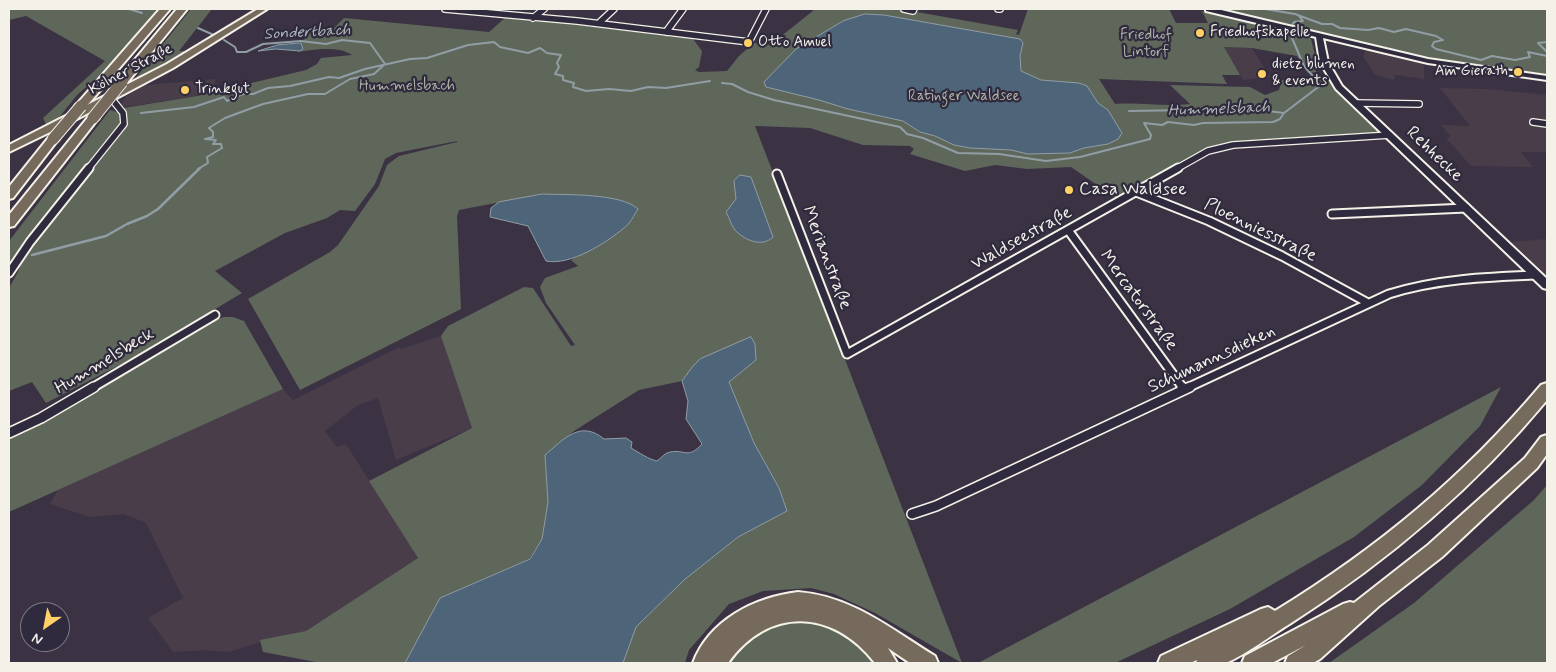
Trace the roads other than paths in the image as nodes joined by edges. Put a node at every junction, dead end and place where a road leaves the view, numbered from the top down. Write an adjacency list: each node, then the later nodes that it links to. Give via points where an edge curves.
1 (165, 9): 27 (highway, bridge)
2 (182, 9): 30 (highway, bridge)
3 (263, 9): 18 (main road, Kölner Straße, via 197,51)
4 (445, 9): 5 (street)
5 (451, 9): 13 (street)
6 (544, 9): 13 (street)
7 (614, 9): 14 (street)
8 (683, 9): 15 (street)
9 (766, 9): 15 (street, via 749,42)
10 (904, 9): 11 (street)
11 (914, 9)
12 (1209, 9): 16 (street)
13 (533, 18): 14 (street)
14 (599, 23): 15 (street)
15 (666, 32)
16 (1319, 35): 17 (street, via 1428,61); 19 (street, Rehhecke, via 1320,50 1330,74)
17 (1547, 78)
18 (111, 98): 24 (main road, Kölner Straße); 32 (street, via 123,112 124,124)
19 (1356, 103): 20 (street); 23 (street, Rehhecke)
20 (1419, 104)
21 (1533, 122): 22 (street)
22 (1547, 124)
23 (1390, 135): 26 (street, Waldseestraße, via 1220,147); 28 (street, Rehhecke)
24 (9, 149)
25 (777, 174): 37 (street, Merianstraße)
26 (1136, 192): 31 (street, Waldseestraße); 35 (street, Ploenniesstraße, via 1225,228)
27 (9, 195)
28 (1466, 208): 29 (street); 33 (street, Rehhecke)
29 (1332, 214)
30 (9, 223)
31 (1068, 230): 37 (street, Waldseestraße); 39 (street, Mercatorstraße)
32 (9, 272)
33 (1536, 275): 34 (street, Rehhecke); 35 (street, Schumannsdieken, via 1439,280 1404,288)
34 (1547, 285)
35 (1368, 302): 39 (street, Schumannsdieken)
36 (215, 315): 40 (street, Hummelsbeck)
37 (847, 354)
38 (1547, 389): 43 (highway, via 1519,425 1470,476 1376,553)
39 (1184, 390): 42 (street, Schumannsdieken, via 936,506)
40 (9, 433)
41 (1547, 442): 44 (highway, via 1531,463 1459,530)
42 (912, 514)
43 (1322, 591): 49 (highway); 50 (highway)
44 (1372, 600): 51 (highway); 52 (highway, via 1313,652)
45 (703, 663): 48 (highway, via 718,640 738,620 762,608 801,601 825,604 851,614)
46 (716, 663): 47 (highway, via 728,643 748,626 772,616 798,612 826,615 851,626 872,642)
47 (887, 663)
48 (928, 663)
49 (1168, 663)
50 (1206, 663)
51 (1252, 663)
52 (1295, 663)

